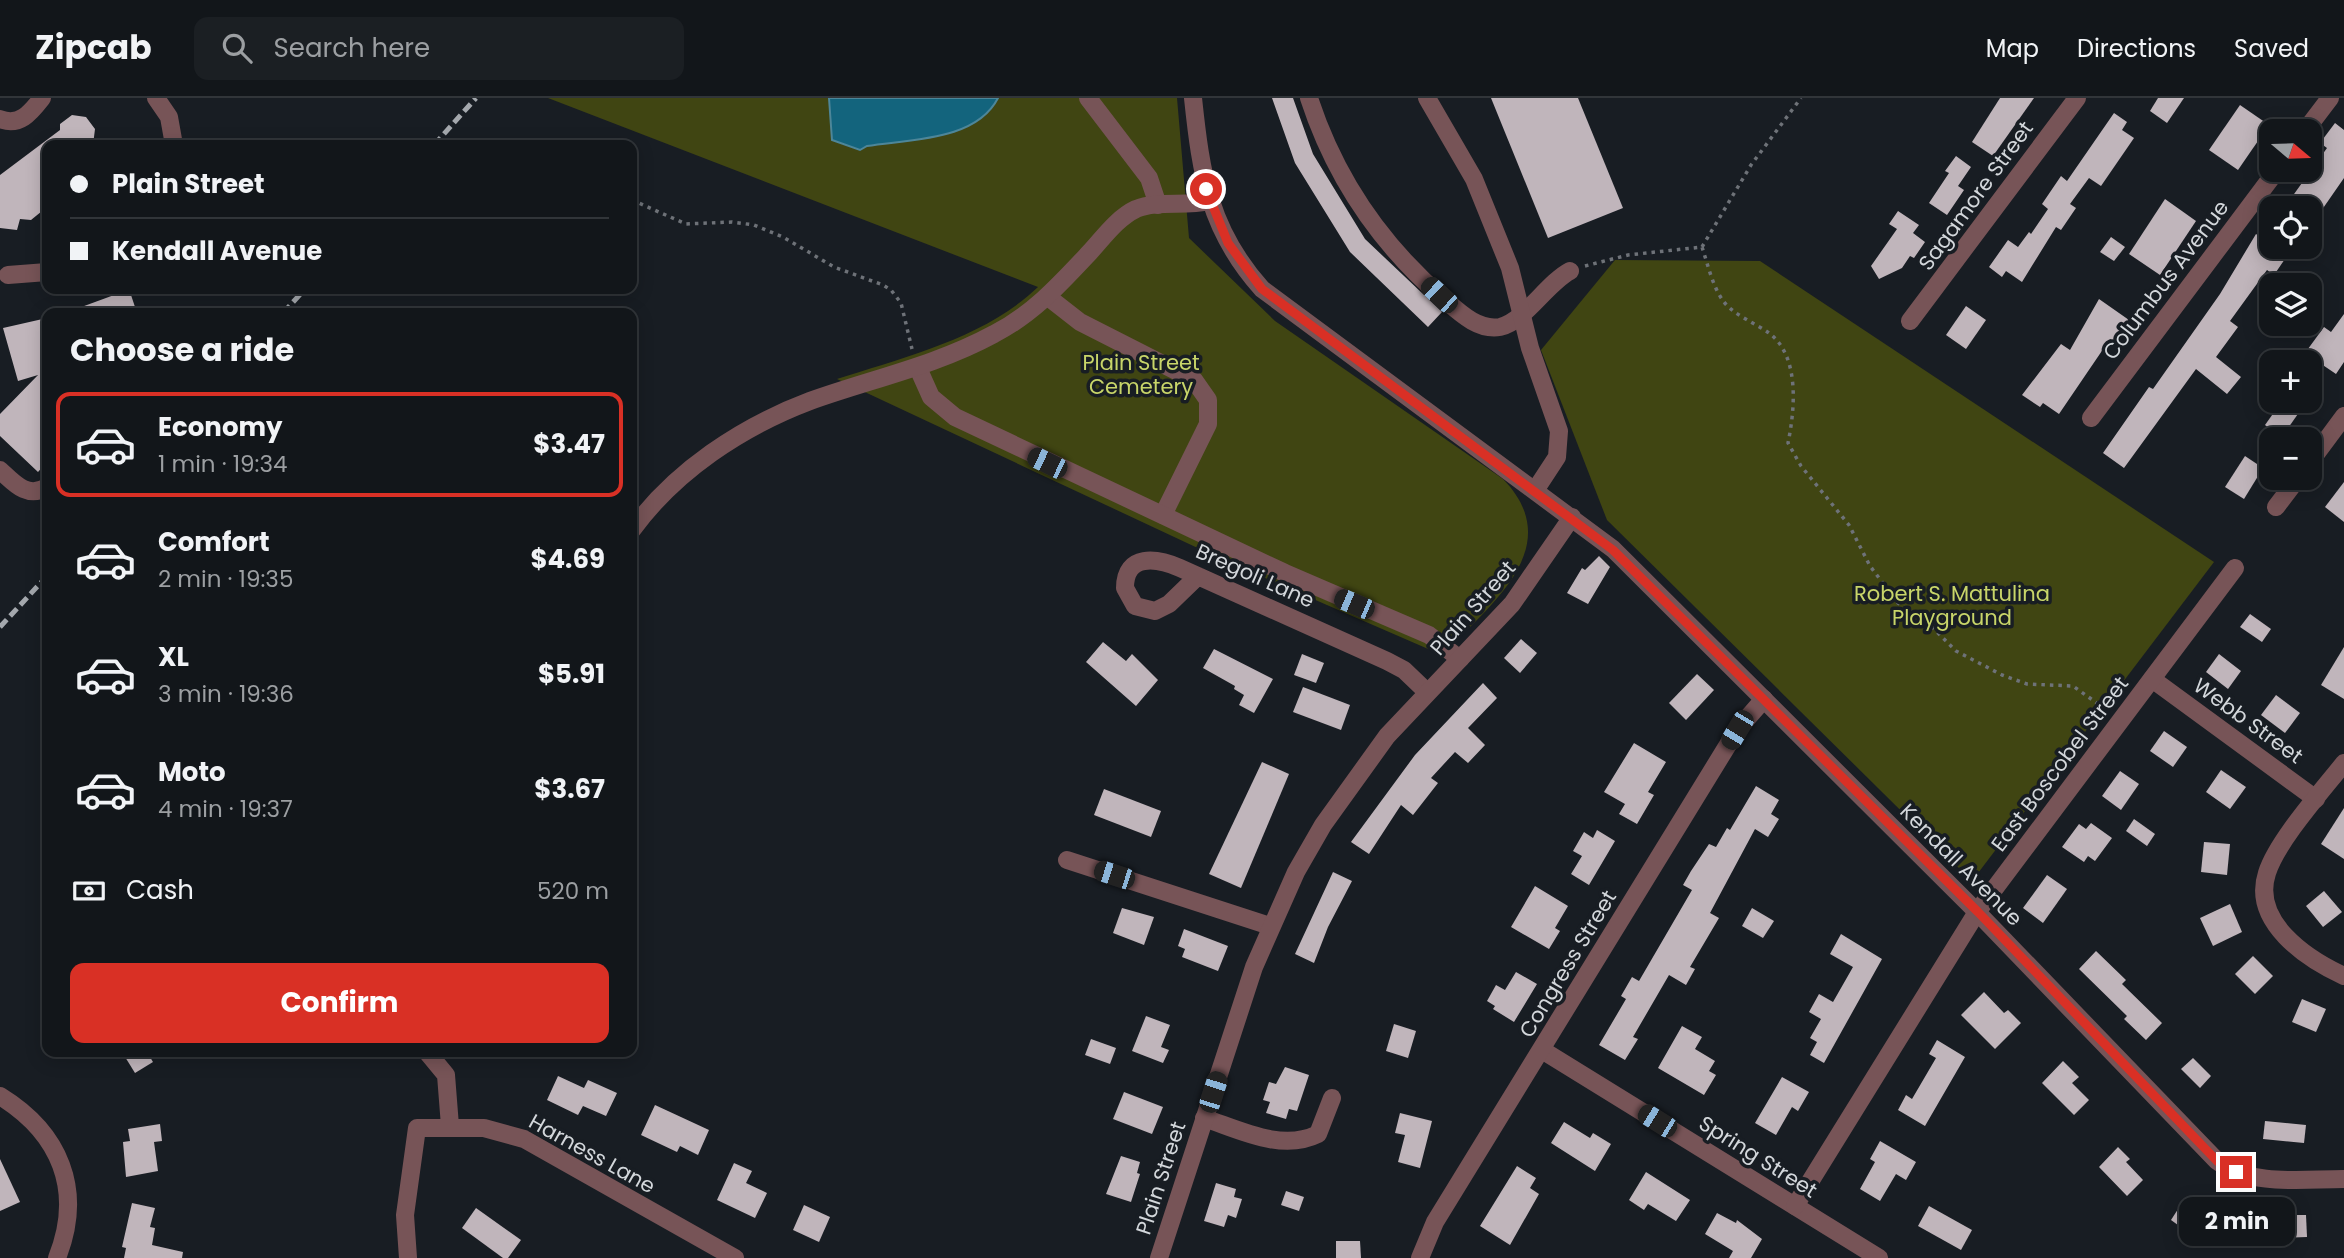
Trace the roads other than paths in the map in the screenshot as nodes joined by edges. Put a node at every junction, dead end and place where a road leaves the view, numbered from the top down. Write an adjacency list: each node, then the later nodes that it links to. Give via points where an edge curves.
1 (42, 98): 9 (street, via 21,120)
2 (156, 98): 11 (street, via 169,117)
3 (1088, 98): 14 (street, via 1149,178)
4 (1194, 98): 13 (street)
5 (1308, 98): 19 (street, via 1352,193 1410,268 1453,307 1484,327 1508,324)
6 (1427, 98): 19 (street, via 1481,195)
7 (2077, 98): 20 (street, Sagamore Street)
8 (2330, 98): 10 (street)
9 (0, 119)
10 (2314, 119)
11 (173, 140)
12 (2268, 182): 23 (street, Columbus Avenue)
13 (1209, 201): 14 (street); 26 (street, via 1235,255 1262,289)
14 (1158, 205): 18 (street, via 1138,208 1122,219)
15 (1570, 271): 19 (street)
16 (42, 272): 17 (street)
17 (8, 275)
18 (1048, 297): 21 (street, via 993,335); 30 (street, via 1080,322 1185,374 1205,393 1210,408 1208,424)
19 (1522, 313): 26 (street, via 1560,439 1557,457)
20 (1910, 321)
21 (918, 368): 30 (street, via 931,397 955,417); 32 (street, via 812,400 755,426 684,474)
22 (2344, 416): 24 (street)
23 (2091, 418)
24 (2322, 445)
25 (0, 470): 27 (street, via 27,491)
26 (1535, 489): 31 (street)
27 (42, 490)
28 (2289, 490): 29 (street)
29 (2276, 507)
30 (1163, 514): 35 (street, via 1429,635)
31 (1573, 517): 35 (street, Plain Street, via 1512,604); 38 (street, Kendall Avenue, via 1644,579)
32 (637, 524)
33 (2235, 568): 36 (street, East Boscobel Street)
34 (1198, 576): 34 (street, Bregoli Lane, via 1152,559 1132,567 1126,593 1135,606 1147,611 1165,607); 37 (street, Bregoli Lane, via 1396,665)
35 (1460, 659): 37 (street, Plain Street)
36 (2152, 679): 40 (street, Webb Street); 42 (street, East Boscobel Street)
37 (1427, 692): 43 (street, Plain Street, via 1387,736 1323,825)
38 (1764, 699): 42 (street, Kendall Avenue); 45 (street, Congress Street, via 1737,730)
39 (2344, 763): 40 (street)
40 (2316, 799): 44 (street, via 2273,859 2264,895 2273,918 2293,944)
41 (1067, 860): 43 (street)
42 (1978, 912): 51 (street, Kendall Avenue, via 2217,1161 2259,1178); 52 (street, East Boscobel Street)
43 (1270, 926): 49 (street, Plain Street)
44 (2344, 975)
45 (1542, 1050): 52 (street, Spring Street); 57 (street, Congress Street, via 1435,1222)
46 (432, 1057): 50 (street, via 446,1075)
47 (0, 1096): 53 (street, via 34,1121 52,1143 63,1168 68,1212)
48 (1332, 1098): 49 (street, via 1318,1134 1305,1141 1274,1140)
49 (1204, 1118): 56 (street, Plain Street)
50 (450, 1126): 54 (street, Harness Lane, via 417,1128 405,1215); 55 (street, Harness Lane, via 484,1128 524,1139)
51 (2344, 1180)
52 (1795, 1206): 58 (street, Spring Street)
53 (57, 1258)
54 (408, 1258)
55 (735, 1258)
56 (1158, 1258)
57 (1420, 1258)
58 (1879, 1258)

